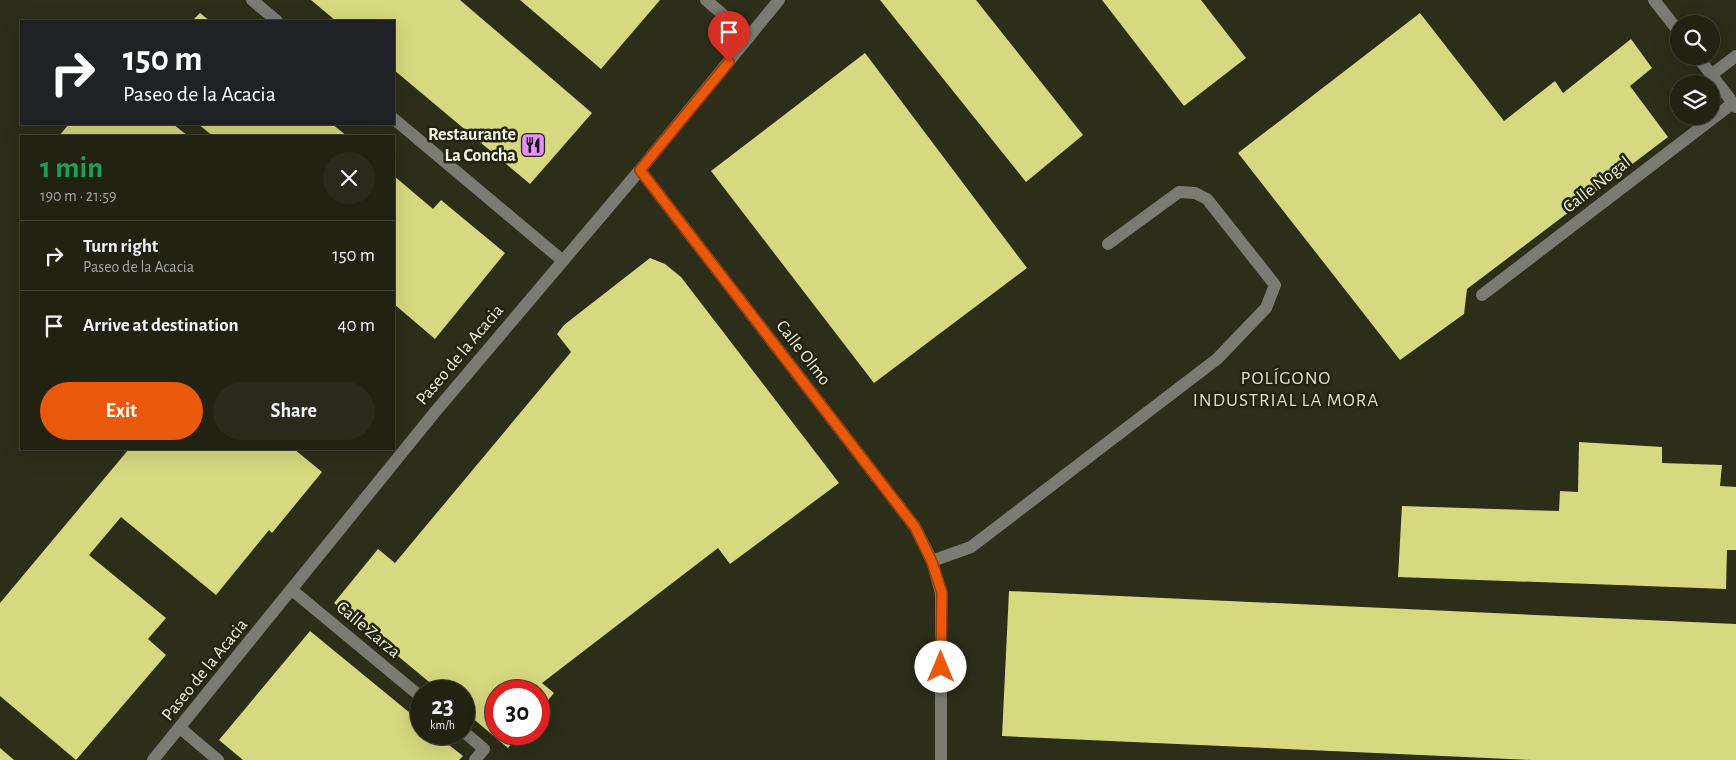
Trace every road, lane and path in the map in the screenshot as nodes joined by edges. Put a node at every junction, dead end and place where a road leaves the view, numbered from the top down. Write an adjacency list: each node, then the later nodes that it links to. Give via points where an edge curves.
1 (252, 0): 5 (street)
2 (706, 0): 7 (street)
3 (779, 0): 7 (street, Paseo de la Acacia)
4 (1654, 0): 6 (street)
5 (276, 20)
6 (1670, 20)
7 (749, 37): 14 (street, Paseo de la Acacia)
8 (1736, 56): 10 (street)
9 (1704, 65): 10 (street)
10 (1711, 75)
11 (1720, 87): 12 (street)
12 (1734, 105): 17 (street, Calle Nogal)
13 (395, 120): 16 (street)
14 (640, 170): 16 (street, Paseo de la Acacia); 18 (street, Calle Olmo, via 915,527)
15 (1108, 244): 18 (street, via 1179,192 1195,193 1207,199 1275,285 1266,308 1217,359 971,547)
16 (564, 261): 19 (street, Paseo de la Acacia, via 435,412)
17 (1482, 295)
18 (932, 562): 26 (street, Calle Olmo, via 942,593)
19 (292, 590): 20 (street, Calle Zarza); 21 (street, Paseo de la Acacia)
20 (410, 688)
21 (180, 728): 23 (street, Paseo de la Acacia); 24 (street)
22 (475, 741): 25 (street, via 484,749)
23 (153, 760)
24 (218, 760)
25 (474, 760)
26 (941, 760)

